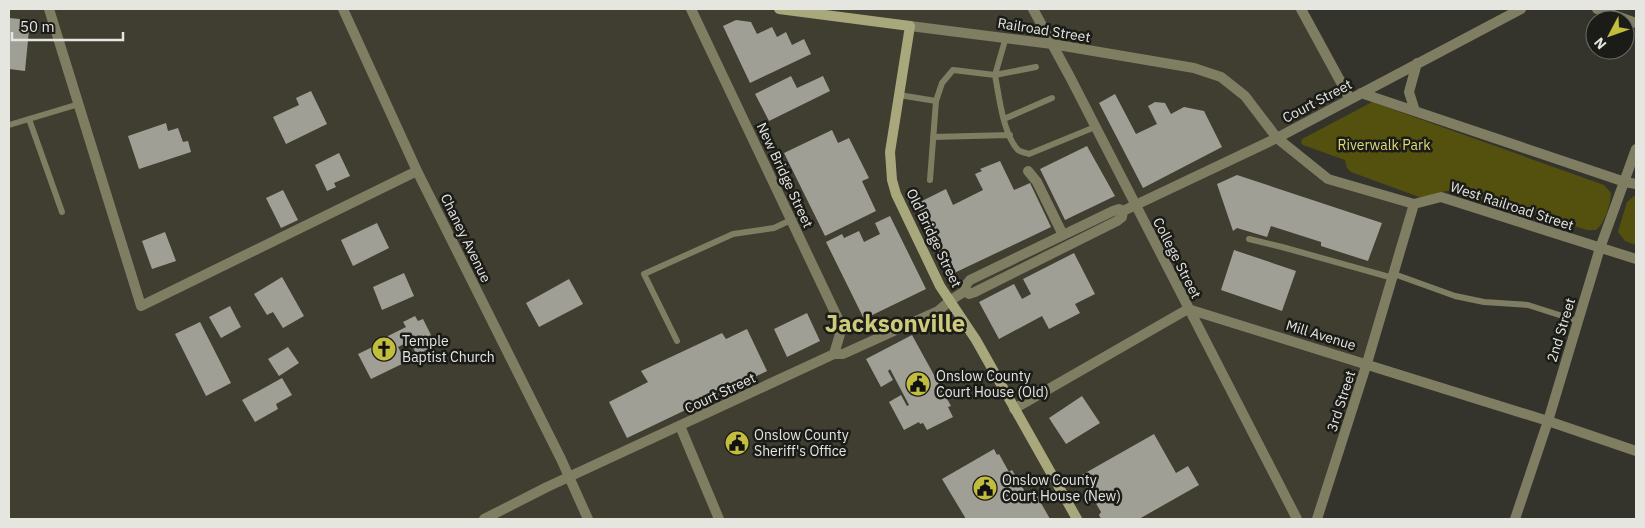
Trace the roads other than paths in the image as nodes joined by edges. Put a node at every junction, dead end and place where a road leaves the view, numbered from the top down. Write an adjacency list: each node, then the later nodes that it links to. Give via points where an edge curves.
1 (50, 9): 21 (street)
2 (343, 9): 31 (street, Chaney Avenue)
3 (691, 9): 40 (street, New Bridge Street)
4 (779, 9): 10 (main road, Railroad Street)
5 (1033, 9): 12 (street, College Street)
6 (1301, 9): 19 (street)
7 (1520, 9): 13 (street, Court Street)
8 (1597, 9): 9 (street)
9 (1636, 23)
10 (910, 26): 11 (street, Railroad Street); 17 (main road, Old Bridge Street)
11 (1006, 37): 12 (street, Railroad Street); 15 (lane)
12 (1052, 44): 26 (street, College Street); 29 (street, Railroad Street, via 1194,68 1221,77 1245,96)
13 (1417, 63): 16 (street, Court Street); 22 (street, via 1409,92)
14 (1036, 67): 15 (lane)
15 (995, 75): 20 (lane, via 953,70 942,83); 24 (lane)
16 (1361, 92): 19 (street, Court Street); 22 (street)
17 (898, 95): 20 (lane); 55 (main road, Old Bridge Street, via 890,152 892,180 902,210)
18 (1052, 98): 24 (lane)
19 (1350, 99): 29 (street, Court Street)
20 (936, 101): 28 (lane)
21 (79, 104): 23 (lane); 31 (street, via 141,306)
22 (1415, 111): 34 (street)
23 (29, 119): 25 (lane); 39 (lane)
24 (1004, 119): 27 (lane)
25 (9, 125)
26 (1095, 127): 27 (lane, via 1029,154 1019,151); 37 (street, College Street)
27 (1010, 135): 28 (lane)
28 (933, 137): 33 (lane)
29 (1277, 138): 36 (street, via 1328,179); 37 (street, Court Street)
30 (1636, 149): 34 (street, 2nd Street)
31 (418, 171): 65 (street, Chaney Avenue)
32 (1028, 171): 42 (street, via 1037,182)
33 (930, 180)
34 (1625, 182): 35 (street); 46 (street, 2nd Street)
35 (1636, 184)
36 (1414, 204): 46 (street, West Railroad Street, via 1441,197); 52 (street, 3rd Street)
37 (1135, 205): 38 (street, Court Street); 56 (street, College Street)
38 (1123, 211): 41 (street, Court Street, via 1116,210); 43 (street, Court Street, via 1117,221)
39 (62, 212)
40 (791, 220): 58 (lane, via 774,228 732,234 644,274); 59 (street, New Bridge Street, via 840,323)
41 (1075, 229): 42 (street, Court Street); 43 (lane)
42 (1063, 235): 45 (street, Court Street)
43 (1080, 239): 47 (street, Court Street)
44 (1249, 239): 52 (lane)
45 (1048, 242): 47 (lane); 48 (street, Court Street)
46 (1600, 248): 49 (street, West Railroad Street); 57 (street, 2nd Street)
47 (1053, 253): 50 (street, Court Street)
48 (1021, 256): 50 (lane); 51 (street, Court Street)
49 (1636, 259)
50 (1026, 266): 53 (street, Court Street)
51 (994, 269): 53 (lane); 54 (street, Court Street, via 970,280)
52 (1393, 276): 57 (lane, via 1455,296 1528,306); 60 (street, 3rd Street)
53 (1000, 280): 54 (street, Court Street, via 974,293)
54 (965, 291): 55 (street, Court Street)
55 (949, 302): 59 (street, Court Street, via 938,311 843,354); 61 (main road, Old Bridge Street, via 976,340)
56 (1188, 309): 60 (street, Mill Avenue); 61 (street); 70 (street, College Street)
57 (1578, 321): 62 (street, 2nd Street)
58 (677, 341)
59 (834, 354): 63 (street, Court Street)
60 (1367, 363): 62 (street, Mill Avenue); 71 (street, 3rd Street)
61 (1014, 408): 69 (main road, Old Bridge Street)
62 (1548, 421): 64 (street, Mill Avenue); 72 (street, 2nd Street)
63 (680, 426): 65 (street, Court Street); 68 (street)
64 (1636, 451)
65 (570, 477): 66 (street, Court Street); 67 (street, Chaney Avenue)
66 (484, 519)
67 (588, 519)
68 (719, 519)
69 (1077, 519)
70 (1297, 519)
71 (1317, 519)
72 (1515, 519)

